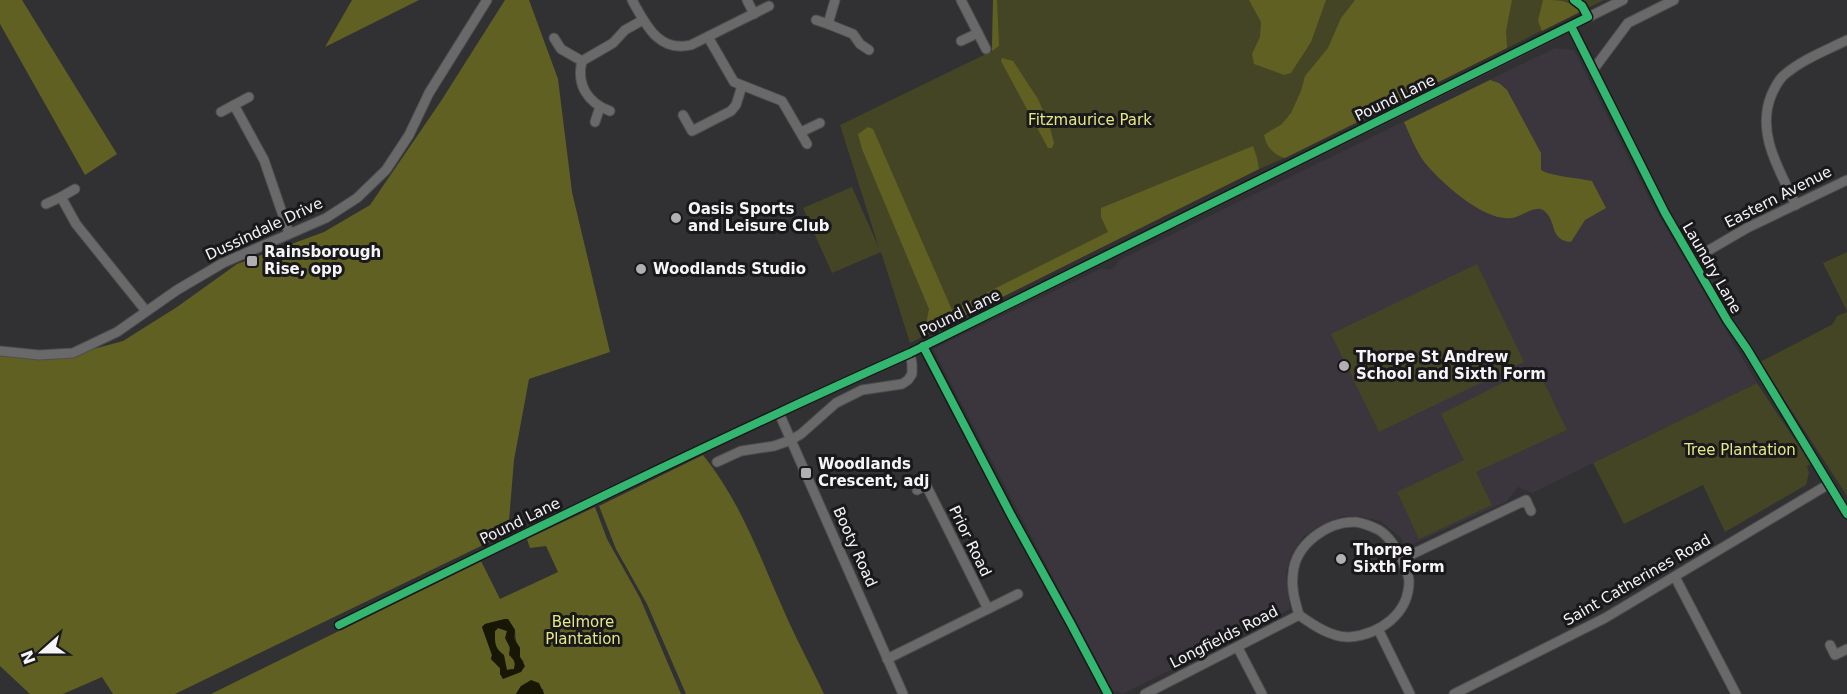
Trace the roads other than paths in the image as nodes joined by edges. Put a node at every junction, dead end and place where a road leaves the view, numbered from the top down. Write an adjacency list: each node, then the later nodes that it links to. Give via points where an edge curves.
1 (487, 0): 41 (street, Dussindale Drive, via 386,170 357,198 326,218)
2 (632, 0): 10 (street)
3 (747, 0): 9 (street)
4 (835, 0): 12 (street)
5 (961, 0): 14 (street)
6 (1623, 0): 13 (street, Pound Lane)
7 (1674, 0): 22 (street, via 1628,22)
8 (769, 6): 9 (street)
9 (754, 14): 15 (street)
10 (643, 20): 15 (street, via 656,38 668,45 686,46); 21 (street)
11 (816, 20): 12 (street)
12 (828, 24): 20 (street, via 853,34)
13 (1571, 26): 22 (street, Laundry Lane); 45 (street, Pound Lane)
14 (978, 33): 18 (street); 19 (street)
15 (708, 36): 23 (street, via 734,82)
16 (554, 38): 21 (street, via 561,49)
17 (1847, 40): 40 (street, via 1793,68 1781,78 1768,104 1767,141)
18 (961, 41)
19 (986, 49)
20 (868, 50)
21 (582, 61): 26 (street, via 581,84)
22 (1593, 70): 42 (street, Laundry Lane)
23 (742, 86): 32 (street, via 731,111); 33 (street, via 782,101)
24 (249, 97): 25 (street)
25 (234, 105): 28 (street); 41 (street, via 264,160)
26 (600, 107): 27 (street); 30 (street)
27 (610, 111)
28 (221, 112)
29 (683, 115): 32 (street)
30 (595, 122)
31 (820, 123): 33 (street)
32 (692, 131): 34 (street)
33 (801, 132): 35 (street)
34 (698, 142)
35 (807, 144)
36 (1847, 180): 40 (street, Eastern Avenue)
37 (75, 189): 38 (street)
38 (61, 197): 39 (street); 43 (street, via 76,224)
39 (46, 204)
40 (1796, 204): 42 (street, Eastern Avenue)
41 (289, 233): 43 (street, Dussindale Drive, via 224,263)
42 (1692, 260): 49 (street, Laundry Lane)
43 (146, 311): 44 (street, Dussindale Drive, via 117,332 73,353)
44 (0, 351)
45 (910, 353): 46 (street, Pound Lane); 47 (street, via 912,374 908,380 868,388 836,403)
46 (779, 412): 47 (street, Booty Road); 58 (street, Pound Lane)
47 (791, 440): 48 (street, via 741,451); 64 (street, Booty Road)
48 (717, 462)
49 (1830, 484): 52 (street, Laundry Lane); 54 (street, Saint Catherines Road)
50 (926, 485): 56 (street, Prior Road)
51 (1531, 512): 53 (street, via 1525,495)
52 (1847, 514)
53 (1402, 559): 57 (street, via 1380,531 1357,522 1316,534 1302,548 1293,571 1293,594); 59 (street, Longfields Road, via 1409,581 1403,607 1394,620)
54 (1675, 577): 70 (street, Saint Catherines Road); 71 (street)
55 (1018, 594): 56 (street)
56 (988, 609): 64 (street)
57 (1299, 615): 59 (street, Longfields Road, via 1324,631 1349,637); 61 (street, Longfields Road)
58 (339, 625)
59 (1378, 628): 69 (street)
60 (1830, 645): 63 (street)
61 (1238, 648): 67 (street, Longfields Road); 68 (street)
62 (1847, 649): 63 (street)
63 (1835, 655): 65 (street)
64 (887, 659): 66 (street, Booty Road)
65 (1840, 666)
66 (903, 694)
67 (1146, 694)
68 (1262, 694)
69 (1410, 694)
70 (1454, 694)
71 (1736, 694)

